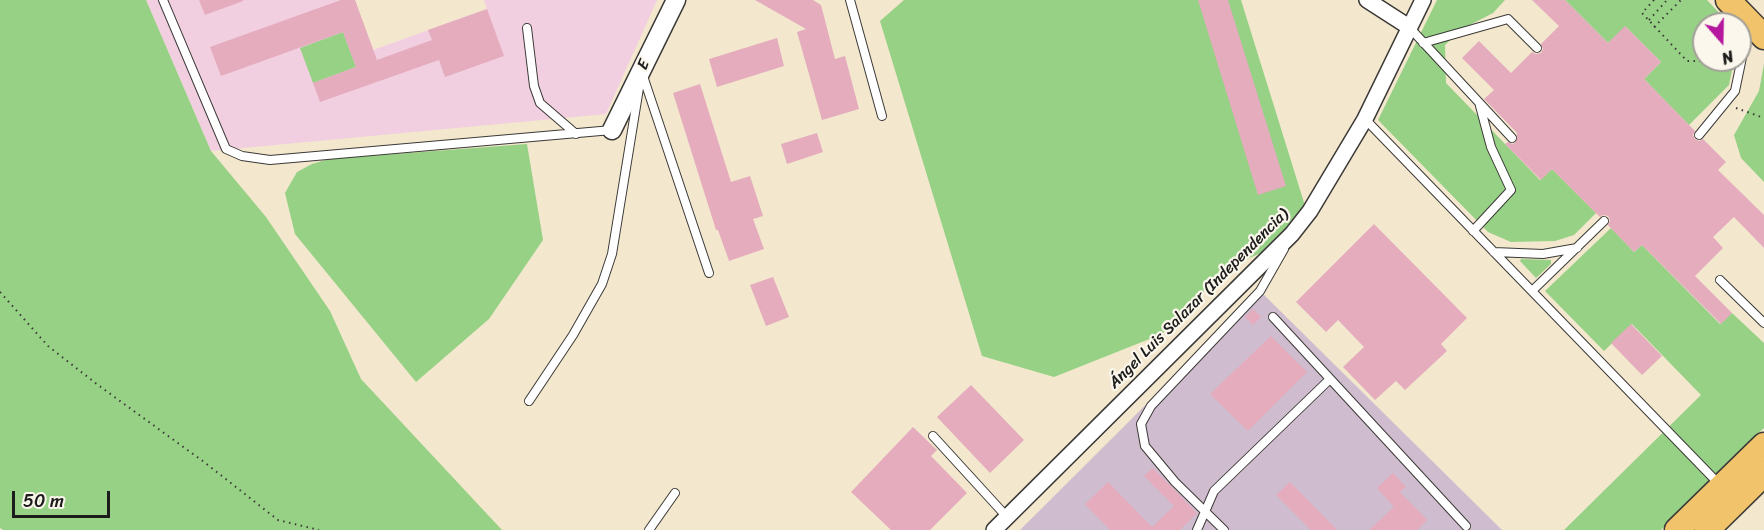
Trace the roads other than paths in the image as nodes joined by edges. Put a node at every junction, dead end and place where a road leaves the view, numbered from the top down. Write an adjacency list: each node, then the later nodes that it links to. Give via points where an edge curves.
1 (163, 0): 19 (lane, via 226,149 242,156 270,160)
2 (676, 0): 13 (street, E)
3 (850, 0): 16 (lane)
4 (1367, 0): 6 (street)
5 (1423, 0): 8 (street, Ángel Luis Salazar (Independencia))
6 (1388, 7): 8 (street)
7 (1732, 9): 10 (main road)
8 (1409, 27): 11 (lane); 17 (street, Ángel Luis Salazar (Independencia))
9 (527, 28): 19 (lane, via 534,86 540,103)
10 (1764, 37)
11 (1423, 43): 12 (lane, via 1508,18); 15 (lane)
12 (1537, 48)
13 (641, 72): 18 (street, E); 27 (lane); 33 (lane, via 612,254 602,284)
14 (1739, 72): 20 (lane, via 1735,91)
15 (1480, 104): 21 (lane); 23 (lane, via 1491,147 1511,190)
16 (882, 116)
17 (1365, 119): 23 (lane); 24 (street, Ángel Luis Salazar (Independencia))
18 (612, 130): 19 (lane)
19 (576, 134)
20 (1699, 135)
21 (1512, 138)
22 (1604, 221): 25 (lane)
23 (1473, 231): 26 (lane)
24 (1292, 234): 39 (lane, via 1260,291 1151,406 1141,424 1145,446); 40 (street, Ángel Luis Salazar (Independencia))
25 (1578, 247): 26 (lane, via 1543,254); 29 (lane)
26 (1494, 252): 29 (lane)
27 (710, 273)
28 (1720, 280): 31 (lane)
29 (1532, 291): 38 (lane)
30 (1273, 317): 32 (lane)
31 (1764, 323)
32 (1330, 379): 39 (lane, via 1214,491); 41 (lane)
33 (529, 401)
34 (933, 436): 40 (lane)
35 (1764, 446): 38 (main road)
36 (1764, 474): 38 (main road)
37 (675, 493): 42 (lane)
38 (1730, 494): 46 (main road); 47 (main road)
39 (1206, 512): 44 (lane); 45 (lane)
40 (1007, 517): 43 (street, Ángel Luis Salazar (Independencia))
41 (1466, 526)
42 (649, 530)
43 (994, 530)
44 (1197, 530)
45 (1224, 530)
46 (1677, 530)
47 (1707, 530)

